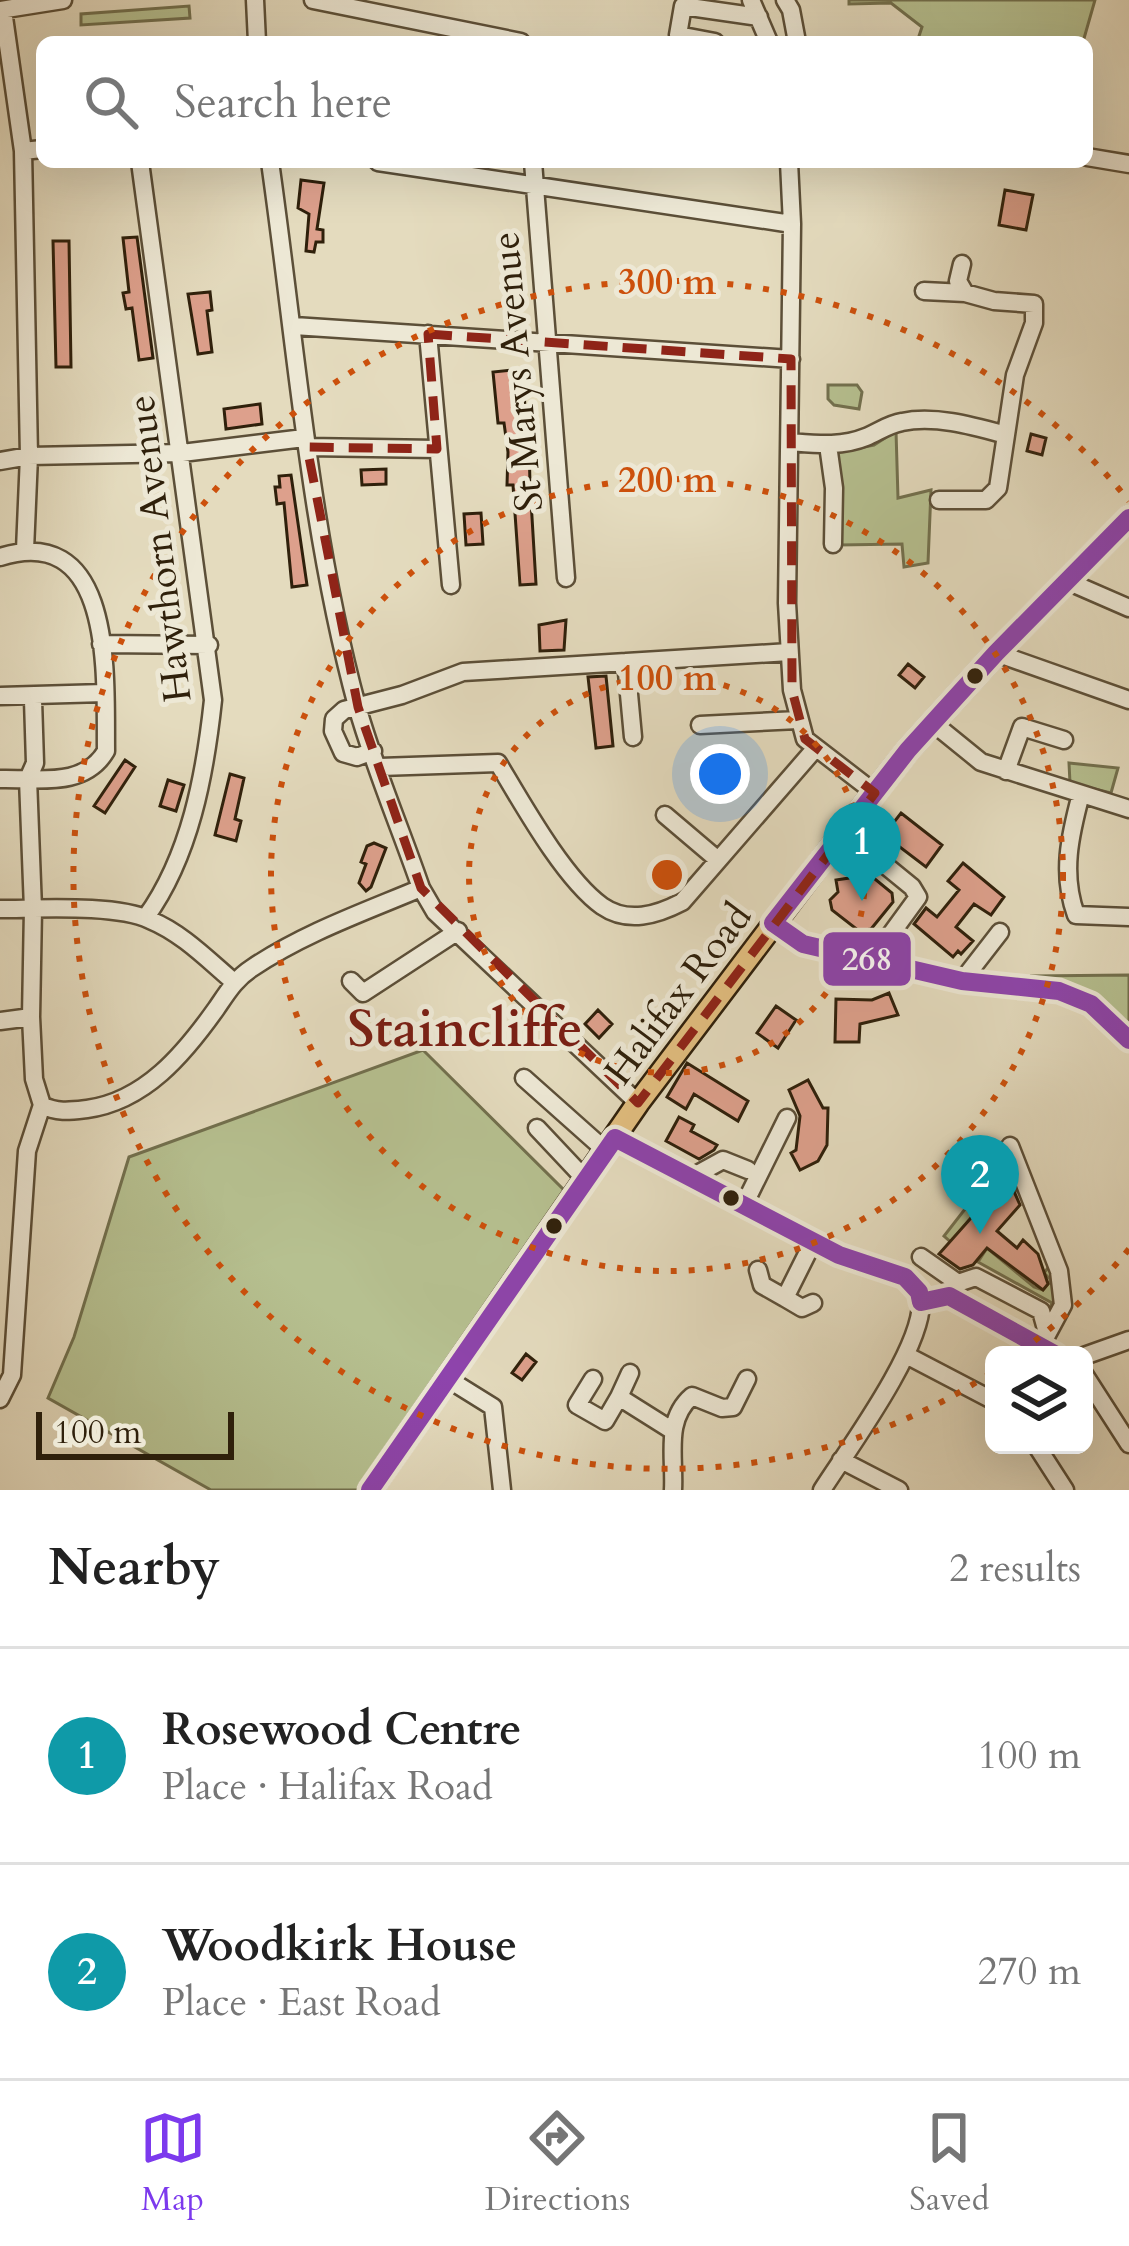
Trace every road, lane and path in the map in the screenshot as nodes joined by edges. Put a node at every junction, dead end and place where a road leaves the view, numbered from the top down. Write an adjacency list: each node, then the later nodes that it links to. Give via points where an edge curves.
1 (63, 0): 5 (street)
2 (255, 0): 7 (street)
3 (314, 0): 8 (street)
4 (785, 0): 11 (street)
5 (10, 7): 12 (street)
6 (755, 8): 9 (street, via 683,6); 10 (street)
7 (257, 36)
8 (491, 36)
9 (683, 36)
10 (767, 36)
11 (796, 36)
12 (8, 104): 13 (street)
13 (33, 150): 36 (street)
14 (1093, 159): 15 (street)
15 (1129, 164)
16 (141, 168): 35 (street, Hawthorn Avenue)
17 (271, 168): 26 (street)
18 (419, 168): 21 (street)
19 (533, 168): 21 (street, St Marys Avenue)
20 (789, 168): 22 (street)
21 (534, 185): 22 (street); 28 (street, St Marys Avenue)
22 (792, 224): 29 (street)
23 (962, 264): 25 (street)
24 (924, 291): 25 (street)
25 (965, 293): 30 (street, via 1034,304)
26 (294, 326): 27 (street); 32 (street)
27 (428, 334): 28 (street); 34 (street)
28 (546, 344): 29 (street); 43 (street, St Marys Avenue)
29 (791, 359): 31 (street)
30 (1006, 435): 33 (street, via 922,420); 38 (street, via 998,488 986,500)
31 (790, 442): 33 (street); 49 (street)
32 (306, 443): 34 (street); 35 (street); 56 (street)
33 (828, 445): 40 (street)
34 (437, 449): 45 (street)
35 (182, 453): 36 (street); 48 (street, Hawthorn Avenue)
36 (28, 456): 37 (street); 41 (street)
37 (0, 461)
38 (939, 500)
39 (1129, 518): 44 (main road, Halifax Road)
40 (833, 544)
41 (25, 550): 42 (street); 47 (street, via 60,559 81,576 96,602)
42 (0, 557)
43 (566, 578)
44 (1066, 581): 46 (street); 50 (main road, Halifax Road)
45 (451, 585)
46 (1129, 608)
47 (101, 644): 48 (street); 52 (street)
48 (209, 645): 76 (street, Hawthorn Avenue, via 208,748 170,885)
49 (788, 652): 51 (street); 57 (street)
50 (996, 652): 55 (street); 58 (main road, Halifax Road)
51 (626, 662): 56 (street, via 463,672); 60 (street)
52 (104, 693): 53 (street); 65 (street, via 106,751 96,767 77,777)
53 (0, 696)
54 (33, 700): 65 (street, via 35,763)
55 (1129, 700)
56 (358, 707): 63 (street); 63 (street, via 334,719 338,745)
57 (798, 720): 59 (street); 62 (street)
58 (933, 723): 64 (street); 67 (main road, Halifax Road)
59 (700, 725)
60 (633, 737)
61 (1064, 740): 64 (street, via 1022,727)
62 (814, 750): 67 (street); 72 (street)
63 (376, 759): 72 (street, via 498,763 551,849 603,906 626,915 653,916 682,902); 73 (street)
64 (1006, 771): 68 (street)
65 (28, 778): 66 (street); 75 (street)
66 (0, 779)
67 (875, 793): 78 (main road, Halifax Road)
68 (1081, 794): 69 (street); 77 (street, via 1068,857 1076,915)
69 (1129, 808)
70 (665, 815): 72 (street)
71 (874, 856): 81 (street, via 918,897)
72 (718, 860)
73 (421, 888): 79 (street); 84 (street, via 316,932)
74 (0, 909): 75 (street)
75 (33, 909): 76 (street); 85 (street)
76 (146, 917): 84 (street)
77 (1129, 917)
78 (773, 923): 81 (street, via 803,944); 89 (main road, Halifax Road)
79 (458, 931): 82 (street, via 363,993); 89 (street)
80 (1000, 932): 83 (street)
81 (872, 960): 83 (street)
82 (351, 981)
83 (962, 981): 87 (street, via 1059,991 1091,1004)
84 (234, 982): 90 (street, via 176,1061 147,1083 94,1108)
85 (32, 1017): 86 (street); 90 (street)
86 (0, 1021)
87 (1129, 1040)
88 (524, 1078): 93 (street)
89 (638, 1102): 93 (main road, Halifax Road)
90 (42, 1105): 109 (street, via 27,1151)
91 (787, 1118): 98 (street)
92 (536, 1128): 97 (street)
93 (610, 1144): 96 (street); 97 (main road, Halifax Road)
94 (1010, 1146): 106 (street, via 1059,1271 1063,1305)
95 (748, 1170): 96 (street, via 723,1160)
96 (692, 1178): 98 (street)
97 (585, 1179): 111 (main road, Halifax Road)
98 (745, 1205): 99 (street)
99 (814, 1240): 102 (street); 103 (street, via 905,1277)
100 (921, 1257): 106 (street, via 958,1283 976,1277 1041,1311)
101 (758, 1270): 102 (street, via 762,1285)
102 (785, 1298): 104 (street, via 802,1308)
103 (921, 1302): 106 (street, via 949,1296); 108 (street)
104 (813, 1303)
105 (1129, 1340): 107 (street)
106 (1048, 1343)
107 (1093, 1352)
108 (905, 1355): 115 (street); 121 (street)
109 (6, 1372): 117 (street)
110 (630, 1373): 116 (street)
111 (448, 1379): 122 (main road, Halifax Road); 123 (street, via 494,1407)
112 (592, 1379): 116 (street, via 577,1405 605,1421)
113 (747, 1379): 118 (street, via 733,1407 692,1396)
114 (1093, 1388): 119 (street)
115 (985, 1396)
116 (619, 1397): 118 (street)
117 (0, 1399)
118 (673, 1431): 124 (street)
119 (1129, 1444)
120 (1042, 1454): 127 (street)
121 (841, 1460): 125 (street); 126 (street)
122 (370, 1490)
123 (502, 1490)
124 (673, 1490)
125 (822, 1490)
126 (899, 1490)
127 (1065, 1490)

